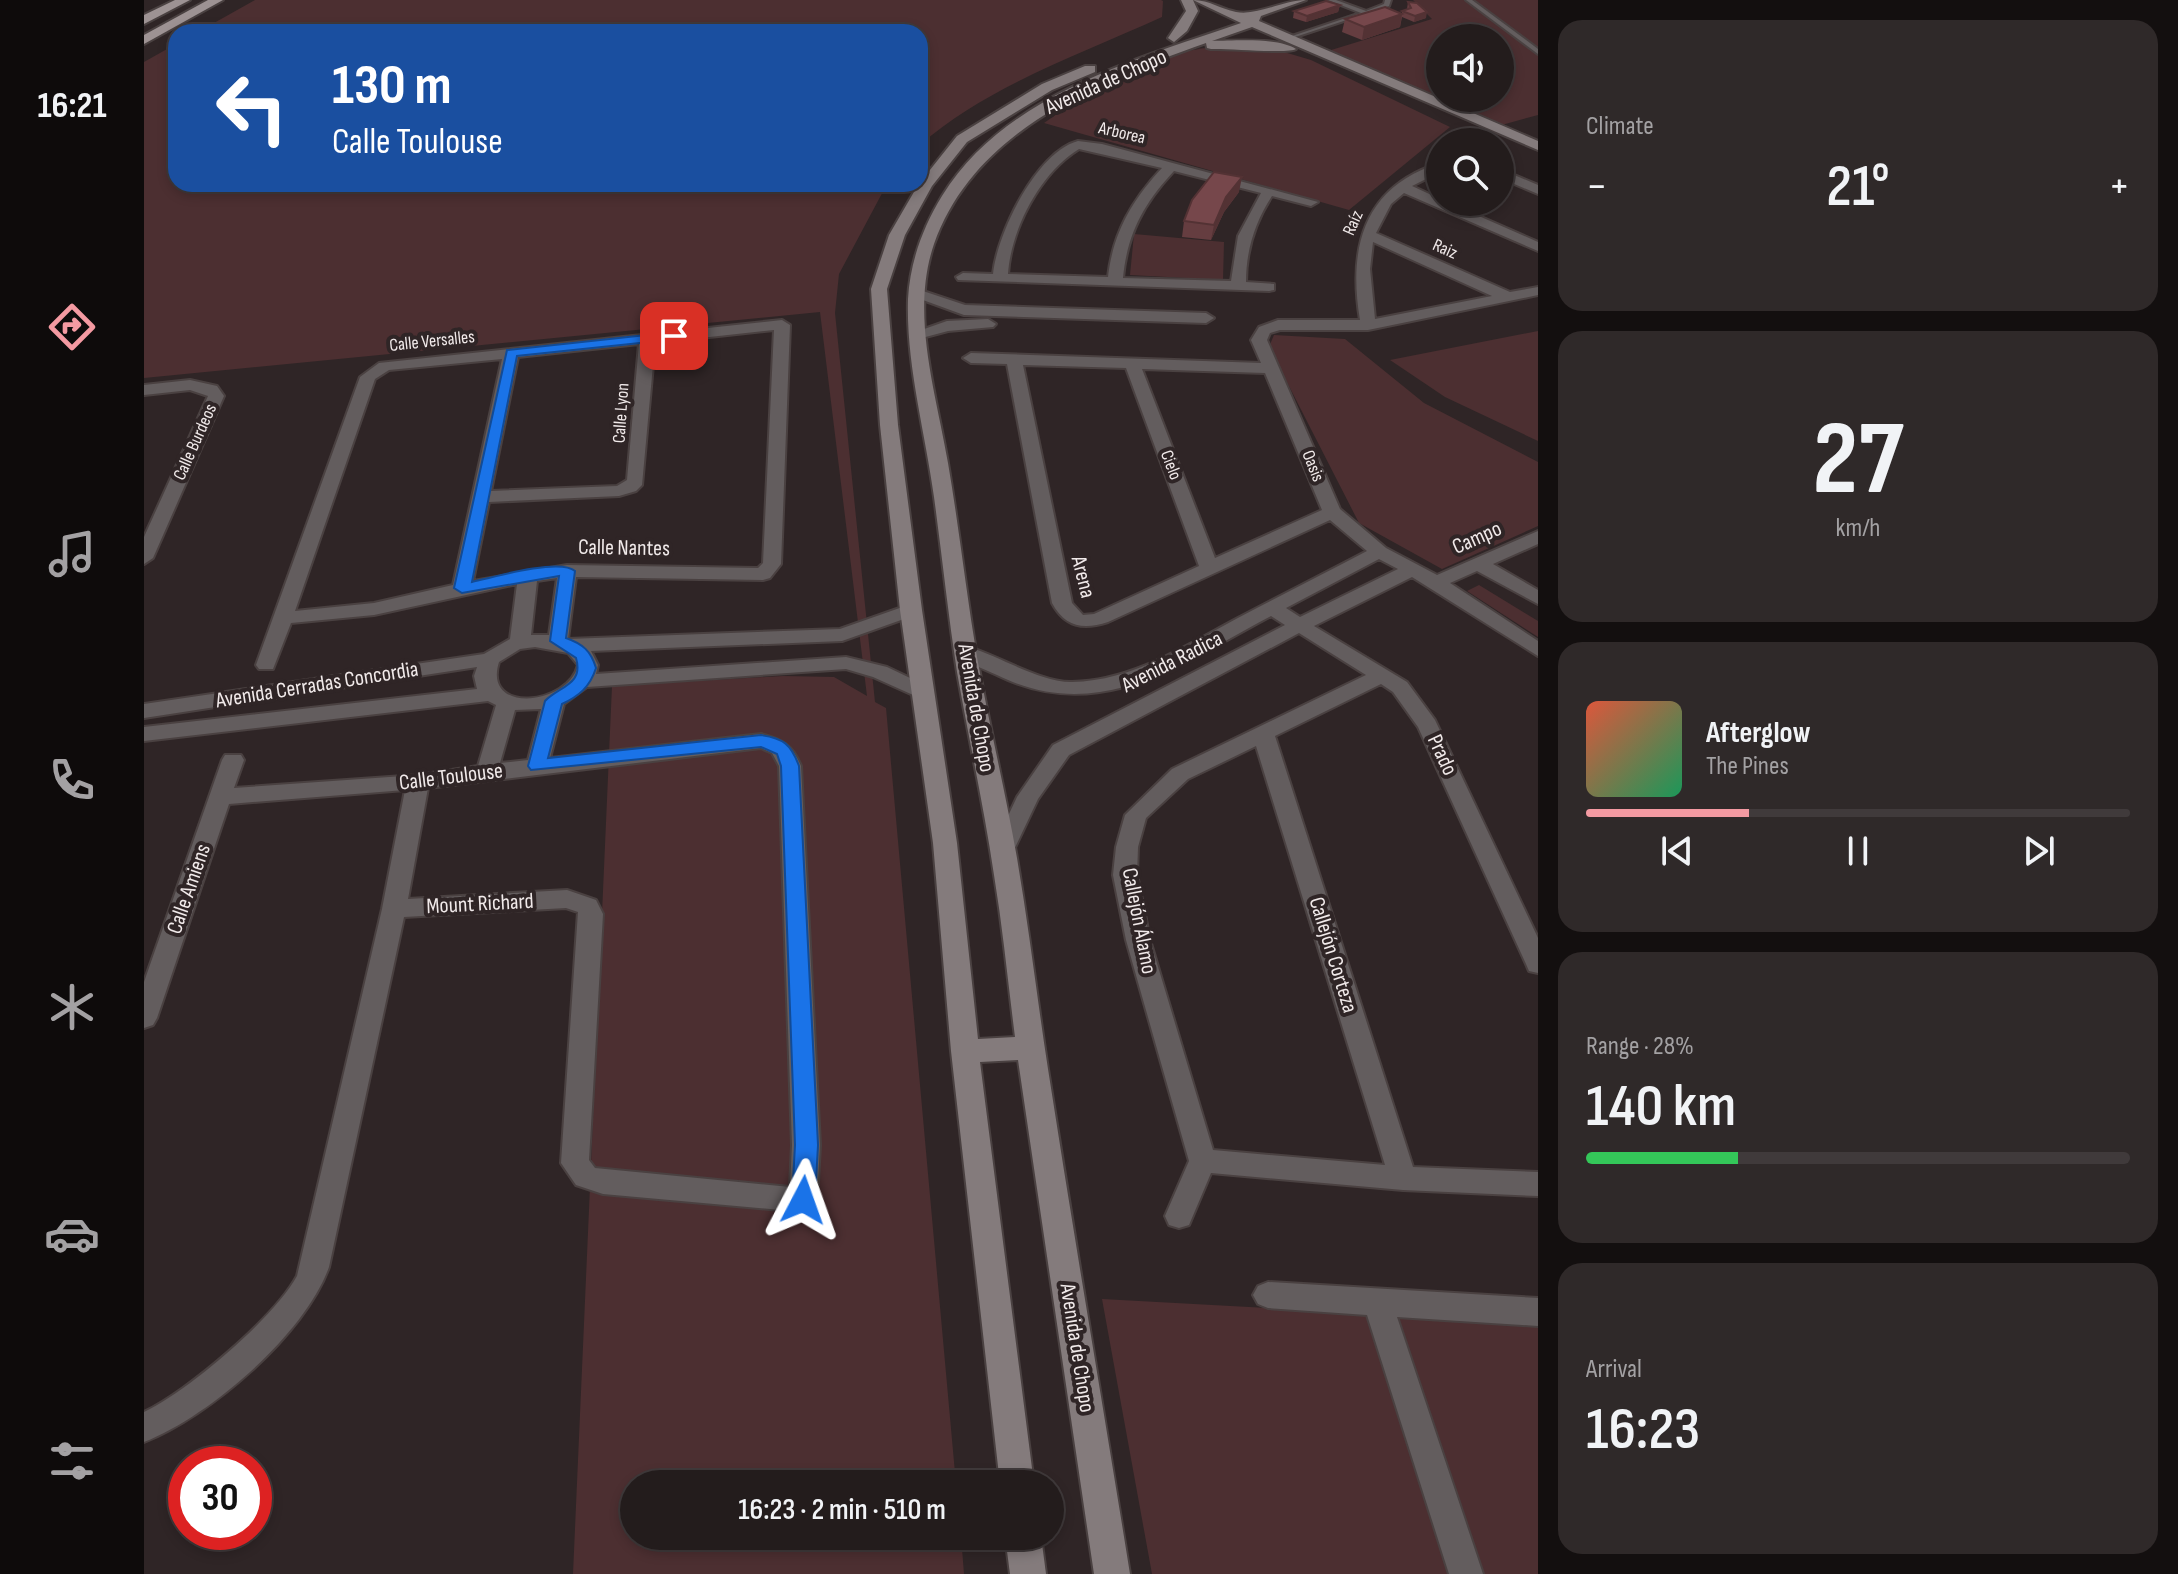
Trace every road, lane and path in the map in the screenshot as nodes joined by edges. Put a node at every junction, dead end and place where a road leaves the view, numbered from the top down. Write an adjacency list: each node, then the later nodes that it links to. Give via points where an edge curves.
1 (184, 0): 13 (main road)
2 (217, 0): 14 (main road)
3 (1187, 0): 18 (street, via 1192,11)
4 (1200, 0): 9 (street); 11 (street)
5 (1300, 0): 9 (street)
6 (1331, 0): 10 (lane)
7 (1388, 0): 10 (lane)
8 (1469, 0): 19 (lane)
9 (1287, 5): 12 (street)
10 (1366, 13): 16 (lane)
11 (1234, 15): 12 (street); 18 (street, Avenida de Chopo)
12 (1254, 18): 16 (street); 18 (street, Avenida de Chopo)
13 (144, 20)
14 (173, 24)
15 (168, 27): 17 (main road)
16 (1288, 39): 20 (street)
17 (144, 40)
18 (1177, 43): 20 (street, via 1249,44); 25 (street, Avenida de Chopo, via 1073,76 1020,102 962,139); 40 (street, Avenida de Chopo, via 1047,107 983,155 948,200 926,242)
19 (1538, 52)
20 (1336, 60): 21 (street)
21 (1538, 146)
22 (1171, 166): 28 (street, Arborea); 34 (street, Arborea, via 1091,146 1069,148 1020,210 1003,249); 35 (street, via 1129,219 1118,249)
23 (1426, 174): 26 (street, Raíz)
24 (1514, 179): 27 (street)
25 (928, 181)
26 (1402, 187): 31 (street, Raíz); 32 (street)
27 (1538, 190)
28 (1269, 191): 30 (street, Arborea); 37 (street, via 1243,235)
29 (921, 192): 53 (street, Avenida de Chopo, via 897,235 879,289)
30 (1311, 202)
31 (1367, 234): 41 (street, Raiz); 44 (street, Raíz, via 1360,267)
32 (1538, 247)
33 (963, 277): 34 (street)
34 (1000, 278): 35 (street)
35 (1115, 283): 36 (street)
36 (1159, 284): 37 (street); 42 (street)
37 (1238, 286): 38 (street)
38 (1269, 287)
39 (1538, 291): 41 (street)
40 (917, 293): 42 (street, via 964,310); 45 (street, Avenida de Chopo)
41 (1508, 297): 44 (street)
42 (1170, 323): 43 (street); 45 (street, via 984,323)
43 (1203, 324)
44 (1368, 325): 51 (street, Oasis, via 1278,325 1264,330 1259,340)
45 (918, 334): 53 (street, Avenida de Chopo)
46 (647, 339): 47 (street, Calle Versalles); 54 (street, Calle Lyon, via 636,481 630,487); 59 (street, Calle Versalles, via 782,325)
47 (511, 353): 54 (street); 70 (street, Calle Versalles, via 385,366 368,377)
48 (971, 358): 49 (street)
49 (1014, 359): 50 (street); 61 (street, Arena, via 1062,603 1071,618 1101,618)
50 (1132, 363): 51 (street); 61 (street, Cielo)
51 (1269, 368): 55 (street, Oasis)
52 (144, 390): 58 (street, Calle Burdeos, via 190,385 211,389 216,396)
53 (910, 425): 69 (street, Avenida de Chopo); 76 (street, Avenida de Chopo)
54 (481, 497): 66 (street)
55 (1332, 512): 57 (street, Oasis); 61 (street, Arena)
56 (1538, 537): 60 (street, Campo)
57 (1379, 552): 62 (street, Oasis); 68 (street, Avenida Radica)
58 (144, 558)
59 (772, 564): 63 (street, Calle Nantes, via 763,574)
60 (1479, 564): 65 (street, Campo); 67 (street)
61 (1209, 566)
62 (1411, 570): 65 (street, Oasis); 71 (street, Avenida Radica)
63 (567, 571): 64 (street, Calle Nantes); 74 (street)
64 (528, 575): 66 (street, Calle Nantes); 73 (street)
65 (1436, 582): 75 (street, Oasis)
66 (462, 588): 70 (street, Calle Nantes, via 374,609)
67 (1538, 598)
68 (1272, 608): 71 (street, Prado); 76 (street, Avenida Radica, via 1139,676 1094,688 1034,684)
69 (911, 610): 72 (street); 82 (street, Avenida de Chopo)
70 (282, 618): 79 (street)
71 (1298, 624): 80 (street, Prado); 95 (street, Avenida Radica, via 1061,750 1028,797)
72 (842, 635): 74 (street); 78 (street)
73 (520, 642): 74 (street); 77 (street)
74 (566, 644): 81 (street, via 584,656)
75 (1538, 650)
76 (965, 651): 95 (street, Avenida de Chopo)
77 (490, 659): 83 (street, Avenida Cerradas Concordia); 84 (street, via 483,671 484,684)
78 (846, 663): 81 (street); 82 (street)
79 (266, 665)
80 (1381, 676): 88 (street, Callejón Álamo); 98 (street, Prado, via 1408,695 1428,725)
81 (584, 681): 85 (street)
82 (922, 692): 101 (street, Avenida de Chopo, via 945,843)
83 (251, 696): 86 (street, Avenida Cerradas Concordia); 87 (street)
84 (499, 698): 85 (street, via 530,705); 87 (street, Avenida Cerradas Concordia); 92 (street)
85 (554, 701): 91 (street)
86 (144, 711)
87 (249, 720): 89 (street, Avenida Cerradas Concordia)
88 (1263, 733): 102 (street, Callejón Álamo, via 1180,774 1136,815 1127,847 1125,875 1138,940); 103 (street, Callejón Corteza)
89 (144, 734)
90 (233, 760): 94 (street, Calle Amiens)
91 (537, 766): 92 (street, Calle Toulouse); 96 (street, Calle Toulouse, via 761,741 785,751 790,766 806,1145 803,1200 603,1182 586,1177 575,1163 591,914 581,901)
92 (487, 772): 93 (street, Calle Toulouse)
93 (418, 782): 94 (street, Calle Toulouse); 97 (street)
94 (222, 797): 99 (street, Calle Amiens)
95 (1003, 850): 100 (street, Avenida de Chopo)
96 (567, 899): 97 (street, Mount Richard)
97 (394, 909): 109 (street, via 315,1267 305,1291 288,1313 182,1409)
98 (1538, 964)
99 (144, 1018)
100 (1030, 1048): 101 (street); 113 (street, Avenida de Chopo)
101 (965, 1051): 110 (street, Avenida de Chopo)
102 (1203, 1161): 103 (street); 105 (street)
103 (1403, 1178): 104 (street)
104 (1538, 1184)
105 (1179, 1216)
106 (1268, 1295): 107 (street)
107 (1378, 1302): 108 (street); 114 (street)
108 (1538, 1312)
109 (144, 1427)
110 (1015, 1470)
111 (1025, 1550): 112 (street)
112 (1028, 1574)
113 (1112, 1574)
114 (1466, 1574)

